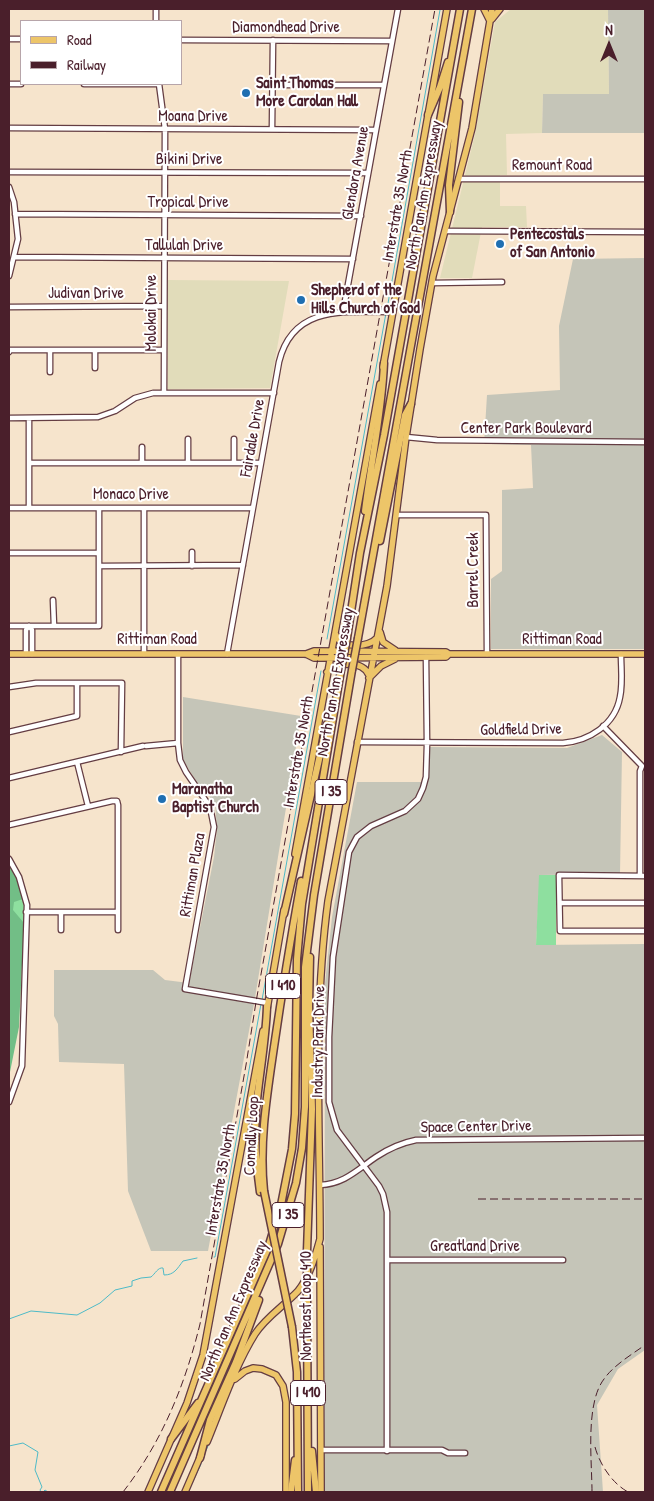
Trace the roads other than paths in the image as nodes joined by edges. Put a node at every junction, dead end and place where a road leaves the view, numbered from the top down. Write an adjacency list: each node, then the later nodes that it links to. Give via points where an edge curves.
1 (398, 9): 13 (street, Glendora Avenue)
2 (445, 9): 9 (main road)
3 (451, 9): 9 (main road)
4 (460, 9): 14 (highway, North Pan Am Expressway / I 35)
5 (484, 9): 10 (main road)
6 (492, 9): 10 (main road)
7 (500, 9): 10 (main road)
8 (472, 12): 29 (highway, via 449,186); 81 (highway, North Pan Am Expressway / I 35)
9 (446, 16): 18 (main road, Interstate 35 North)
10 (490, 21): 26 (main road, via 472,128)
11 (182, 40): 12 (street, Diamondhead Drive)
12 (273, 40): 13 (street, Diamondhead Drive); 16 (street)
13 (392, 41): 17 (street, Glendora Avenue)
14 (454, 41): 18 (highway); 76 (highway, North Pan Am Expressway / I 35, via 386,426)
15 (159, 85): 20 (street, Molokai Drive)
16 (273, 85): 17 (street); 21 (street)
17 (384, 85): 22 (street, Glendora Avenue)
18 (428, 115): 44 (main road, Interstate 35 North)
19 (9, 128): 20 (street, Moana Drive)
20 (165, 129): 21 (street, Moana Drive); 24 (street, Molokai Drive)
21 (272, 130): 22 (street, Moana Drive)
22 (376, 130): 25 (street, Glendora Avenue)
23 (9, 172): 24 (street, Bikini Drive)
24 (165, 172): 25 (street, Bikini Drive); 31 (street, Molokai Drive)
25 (368, 173): 32 (street, Glendora Avenue)
26 (459, 179): 27 (street, Remount Road); 29 (main road)
27 (645, 179)
28 (9, 187): 30 (street)
29 (450, 212): 33 (main road)
30 (15, 214): 31 (street, Tropical Drive); 35 (street, via 18,239)
31 (164, 215): 32 (street, Tropical Drive); 36 (street, Molokai Drive)
32 (361, 216): 37 (street, Glendora Avenue)
33 (445, 231): 34 (street); 40 (main road)
34 (645, 232)
35 (14, 257): 36 (street, Tallulah Drive); 38 (street)
36 (164, 259): 37 (street, Tallulah Drive); 41 (street, Molokai Drive)
37 (353, 260): 43 (street, Glendora Avenue)
38 (9, 276)
39 (502, 282): 40 (street)
40 (432, 283): 54 (main road)
41 (164, 306): 42 (street, Judivan Drive); 47 (street, Molokai Drive)
42 (9, 307)
43 (343, 312): 44 (street, Fairdale Drive); 53 (street, Fairdale Drive, via 313,318 293,333 281,355)
44 (388, 312): 49 (main road, Interstate 35 North)
45 (50, 350): 46 (street); 48 (street); 51 (street)
46 (95, 350): 47 (street); 50 (street)
47 (164, 350): 52 (street, Molokai Drive)
48 (9, 351)
49 (384, 363): 76 (highway); 87 (main road, Interstate 35 North)
50 (95, 368)
51 (50, 372)
52 (164, 393): 53 (street); 56 (street, via 141,396 110,414 98,417)
53 (274, 393): 66 (street, Fairdale Drive)
54 (411, 404): 57 (main road); 81 (highway, via 405,415 388,509)
55 (9, 418): 56 (street)
56 (29, 418): 62 (street)
57 (406, 437): 60 (street, Center Park Boulevard); 72 (main road)
58 (188, 439): 64 (street)
59 (234, 439): 65 (street)
60 (645, 442)
61 (142, 446): 63 (street)
62 (29, 463): 63 (street); 68 (street)
63 (142, 463): 64 (street)
64 (188, 463): 65 (street)
65 (234, 463): 66 (street)
66 (261, 464): 71 (street, Fairdale Drive)
67 (9, 508): 68 (street, Monaco Drive)
68 (29, 508): 69 (street, Monaco Drive)
69 (99, 508): 70 (street, Monaco Drive); 75 (street)
70 (144, 508): 71 (street, Monaco Drive); 79 (street)
71 (253, 508): 77 (street, Fairdale Drive)
72 (397, 515): 86 (main road); 97 (street, Barrel Creek, via 486,516)
73 (192, 552): 80 (street)
74 (9, 553): 75 (street)
75 (99, 553): 78 (street)
76 (360, 554): 105 (highway, North Pan Am Expressway / I 35, bridge)
77 (243, 565): 80 (street); 94 (street, Fairdale Drive)
78 (99, 566): 79 (street); 85 (street, via 100,626)
79 (144, 566): 80 (street); 92 (street)
80 (192, 566)
81 (371, 569): 131 (highway, North Pan Am Expressway / I 35, bridge)
82 (53, 600): 85 (street)
83 (9, 626): 84 (street)
84 (29, 626): 85 (street); 91 (street, via 26,630)
85 (54, 626)
86 (379, 630): 88 (main road); 102 (main road, via 383,642)
87 (335, 633): 88 (main road, via 343,644 368,644); 89 (main road, via 330,644); 100 (main road, Interstate 35 North)
88 (377, 638): 101 (main road)
89 (314, 651): 95 (main road, Rittiman Road); 100 (main road, Rittiman Road)
90 (9, 654): 91 (main road, Rittiman Road)
91 (29, 654): 92 (main road, Rittiman Road)
92 (144, 654): 93 (main road, Rittiman Road)
93 (178, 654): 94 (main road, Rittiman Road); 113 (street, Rittiman Plaza)
94 (228, 654): 95 (main road, Rittiman Road)
95 (306, 654): 104 (main road, Rittiman Road)
96 (449, 654): 97 (main road, Rittiman Road); 102 (main road, Rittiman Road); 103 (main road, Rittiman Road, via 446,657)
97 (487, 654): 98 (main road, Rittiman Road)
98 (622, 654): 99 (main road, Rittiman Road); 110 (street, Goldfield Drive, via 619,703)
99 (645, 654)
100 (331, 655): 101 (main road, Rittiman Road); 104 (main road, Rittiman Road); 106 (main road, Interstate 35 North)
101 (373, 655): 102 (main road, Rittiman Road); 107 (main road)
102 (401, 655): 103 (main road, Rittiman Road); 107 (main road, via 380,666)
103 (426, 657): 114 (street, Industry Park Drive)
104 (319, 658): 106 (main road)
105 (341, 670): 119 (highway, North Pan Am Expressway / I 35); 130 (highway, via 333,692)
106 (327, 672): 107 (main road, via 338,665 358,665 366,669); 130 (main road, Interstate 35 North)
107 (368, 678): 112 (main road)
108 (77, 683): 109 (street); 111 (street, via 77,716); 115 (street, via 122,683)
109 (9, 687)
110 (604, 726): 114 (street, Goldfield Drive, via 590,736 570,742); 117 (street)
111 (9, 732)
112 (356, 742): 114 (street, Goldfield Drive); 139 (main road, via 324,928 320,995)
113 (178, 743): 115 (street); 135 (street, Rittiman Plaza, via 182,765 206,800 214,827 185,989)
114 (427, 744): 138 (street, Industry Park Drive, via 426,777 418,799 405,811 371,826 357,837 349,852 344,879 333,957 329,1102 337,1130)
115 (121, 752): 116 (street)
116 (77, 762): 118 (street); 121 (street)
117 (644, 765): 120 (street, via 640,771)
118 (9, 778)
119 (322, 782): 140 (highway, Connally Loop / I 410, via 289,945 267,1094 262,1142); 146 (highway, North Pan Am Expressway / I 35, via 304,886 299,939 294,1125 288,1174 268,1248)
120 (642, 790): 124 (street)
121 (88, 806): 122 (street); 129 (street, via 117,801)
122 (9, 825)
123 (9, 859): 127 (street, via 22,884)
124 (642, 876): 125 (street, via 559,875)
125 (560, 902): 126 (street); 134 (street, via 560,931)
126 (645, 903)
127 (26, 912): 128 (street); 136 (street, via 22,1066)
128 (61, 912): 129 (street); 132 (street)
129 (118, 912): 133 (street)
130 (284, 914): 135 (main road, Interstate 35 North)
131 (311, 916): 141 (highway, North Pan Am Expressway / I 35, via 305,967 304,1128); 147 (highway, I 410, bridge)
132 (61, 930)
133 (118, 930)
134 (645, 931)
135 (265, 1004): 140 (highway, via 267,1029 256,1122 256,1152); 149 (main road, Interstate 35 North, via 203,1355)
136 (9, 1102)
137 (645, 1138): 138 (street, Space Center Drive, via 416,1140 388,1149)
138 (365, 1167): 139 (street, Space Center Drive, via 341,1181); 143 (street, Industry Park Drive, via 383,1194 386,1205)
139 (320, 1184): 142 (main road)
140 (262, 1192): 148 (highway, Connally Loop / I 410, bridge, via 292,1327)
141 (291, 1206): 153 (highway, via 282,1241 210,1420); 156 (highway, North Pan Am Expressway / I 35, via 269,1266)
142 (320, 1239): 145 (main road, via 302,1285 256,1334); 150 (main road, Northeast Loop 410)
143 (387, 1260): 144 (street, Greatland Drive); 151 (street, Industry Park Drive)
144 (563, 1260)
145 (232, 1382): 153 (main road); 158 (main road, via 245,1371 262,1368 276,1375 283,1386 286,1402)
146 (204, 1396): 149 (highway); 155 (highway, North Pan Am Expressway / I 35)
147 (308, 1398): 161 (highway, I 410); 162 (highway)
148 (298, 1429): 159 (highway); 160 (highway, Connally Loop / I 410)
149 (171, 1439): 154 (main road, Interstate 35 North)
150 (321, 1450): 151 (street); 163 (main road, Northeast Loop 410)
151 (387, 1451): 152 (street)
152 (465, 1453)
153 (200, 1458): 157 (main road)
154 (148, 1492)
155 (161, 1492)
156 (170, 1492)
157 (185, 1492)
158 (286, 1492)
159 (291, 1492)
160 (298, 1492)
161 (308, 1492)
162 (316, 1492)
163 (321, 1492)

